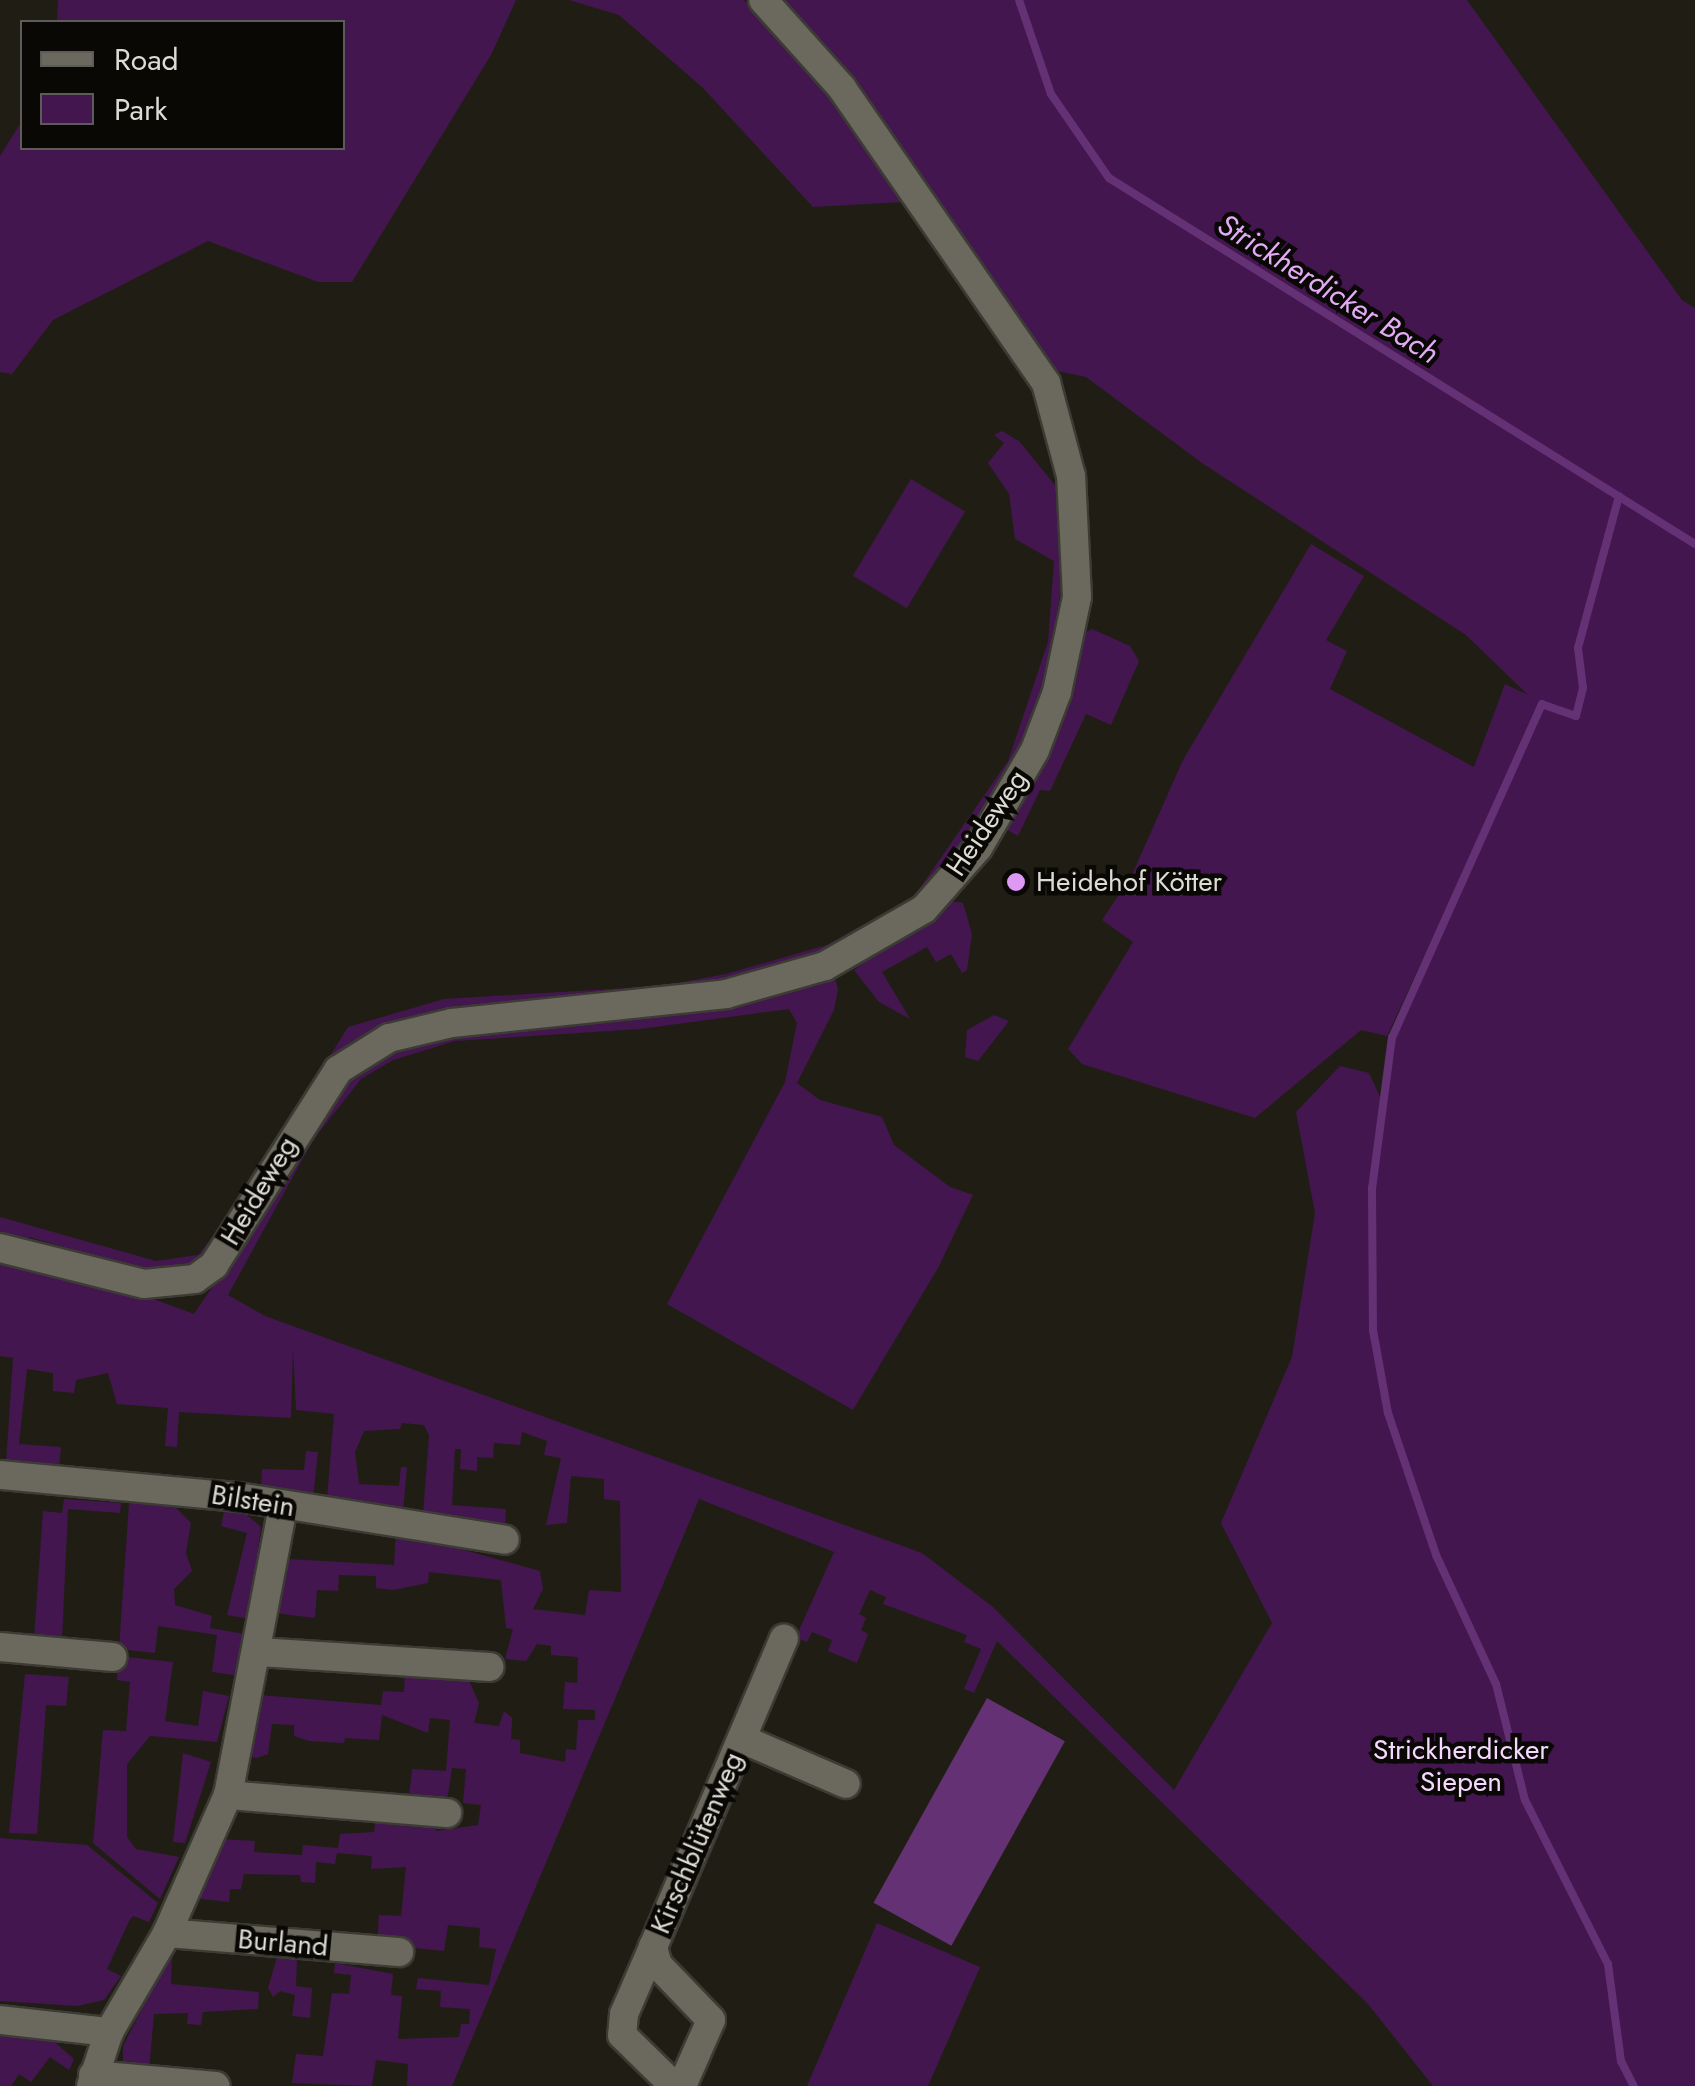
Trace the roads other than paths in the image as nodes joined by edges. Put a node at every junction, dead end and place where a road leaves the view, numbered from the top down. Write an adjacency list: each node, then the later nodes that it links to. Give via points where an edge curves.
1 (762, 0): 2 (street, Heideweg, via 842,88 1046,382 1071,476 1076,597 1057,692 1035,750 978,848 924,909 825,966 726,994 452,1023 389,1038 338,1070 214,1265 195,1279 144,1284)
2 (0, 1248)
3 (0, 1475): 4 (street, Bilstein)
4 (283, 1506): 5 (street, Bilstein); 8 (street)
5 (505, 1540)
6 (784, 1638): 11 (street, Kirschblütenweg)
7 (0, 1646): 9 (street)
8 (260, 1652): 10 (street); 13 (street)
9 (113, 1658)
10 (490, 1667)
11 (742, 1739): 12 (street, Kirschblütenweg); 16 (street, Kirschblütenweg)
12 (846, 1784)
13 (228, 1795): 14 (street); 15 (street)
14 (447, 1813)
15 (167, 1934): 17 (street, Burland); 19 (street)
16 (652, 1947): 22 (street, Kirschblütenweg, via 622,2034); 23 (street, Kirschblütenweg, via 658,1965 710,2020)
17 (398, 1952)
18 (0, 2020): 19 (street)
19 (110, 2032): 20 (street)
20 (92, 2080): 21 (street)
21 (216, 2086)
22 (674, 2086)
23 (682, 2086)

